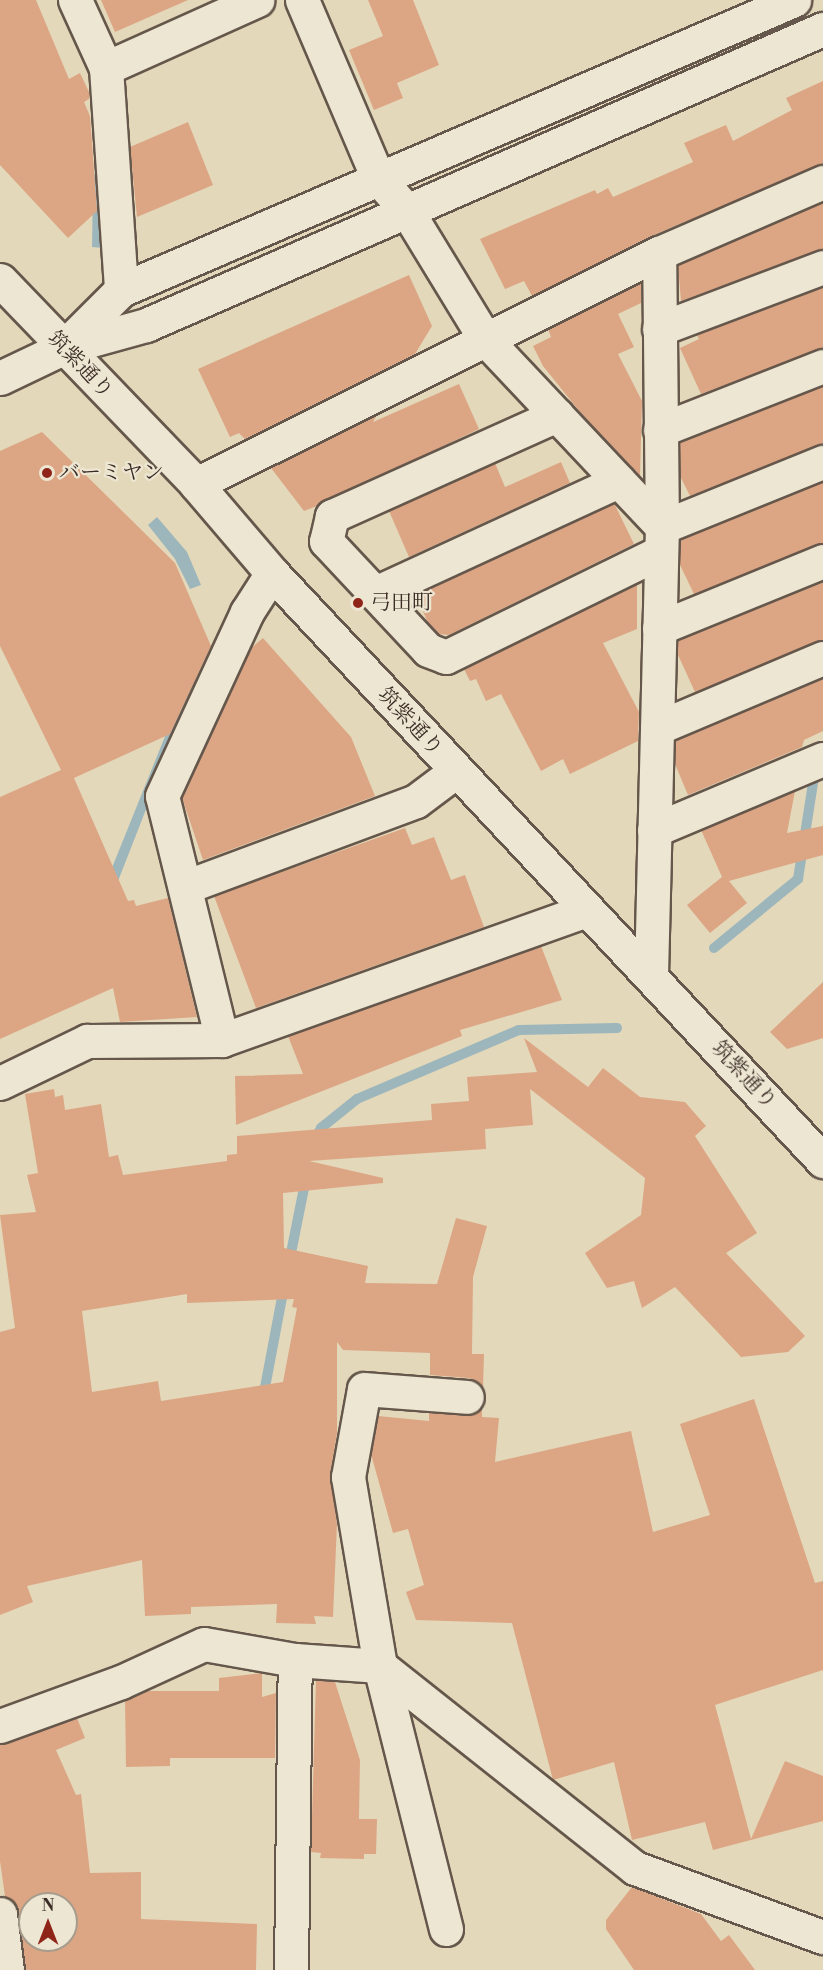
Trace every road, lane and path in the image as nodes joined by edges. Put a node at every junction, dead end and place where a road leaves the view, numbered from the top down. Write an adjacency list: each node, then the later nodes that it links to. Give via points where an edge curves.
1 (75, 0): 6 (street)
2 (257, 0): 6 (street)
3 (302, 0): 7 (street)
4 (794, 0): 7 (street)
5 (823, 29): 9 (street)
6 (106, 68): 13 (street)
7 (378, 178): 9 (street); 13 (street)
8 (823, 182): 10 (street)
9 (407, 211): 15 (street); 16 (street, via 146,325)
10 (659, 254): 14 (street); 15 (street)
11 (823, 267): 14 (street)
12 (0, 280): 16 (street, 筑紫通り)
13 (121, 291): 16 (street)
14 (659, 329): 20 (street)
15 (484, 339): 19 (street); 23 (street)
16 (63, 348): 18 (street); 23 (street, 筑紫通り)
17 (823, 366): 20 (street)
18 (0, 378)
19 (557, 416): 22 (street); 27 (street, via 332,516 326,541)
20 (660, 430): 24 (street)
21 (823, 462): 24 (street)
22 (618, 481): 24 (street); 27 (street)
23 (196, 484): 26 (street, 筑紫通り)
24 (661, 540): 27 (street, via 446,657 428,650); 28 (street)
25 (823, 561): 28 (street)
26 (272, 573): 32 (street, 筑紫通り); 34 (street, via 247,612 162,796)
27 (375, 593)
28 (659, 628): 30 (street)
29 (823, 658): 30 (street)
30 (657, 728): 33 (street)
31 (823, 759): 33 (street)
32 (456, 771): 34 (street, via 416,801); 35 (street, 筑紫通り)
33 (654, 830): 36 (street)
34 (185, 887): 37 (street)
35 (585, 910): 36 (street, 筑紫通り); 37 (street)
36 (651, 975): 39 (street, 筑紫通り)
37 (222, 1040): 38 (street, via 87,1041)
38 (0, 1083)
39 (823, 1161)
40 (467, 1397): 42 (street, via 364,1389 348,1477)
41 (295, 1660): 42 (street); 43 (street, via 204,1644 121,1682); 48 (street)
42 (380, 1666): 45 (street); 46 (street, via 635,1868)
43 (0, 1726)
44 (0, 1914): 47 (street)
45 (447, 1929)
46 (823, 1937)
47 (7, 1970)
48 (291, 1970)

